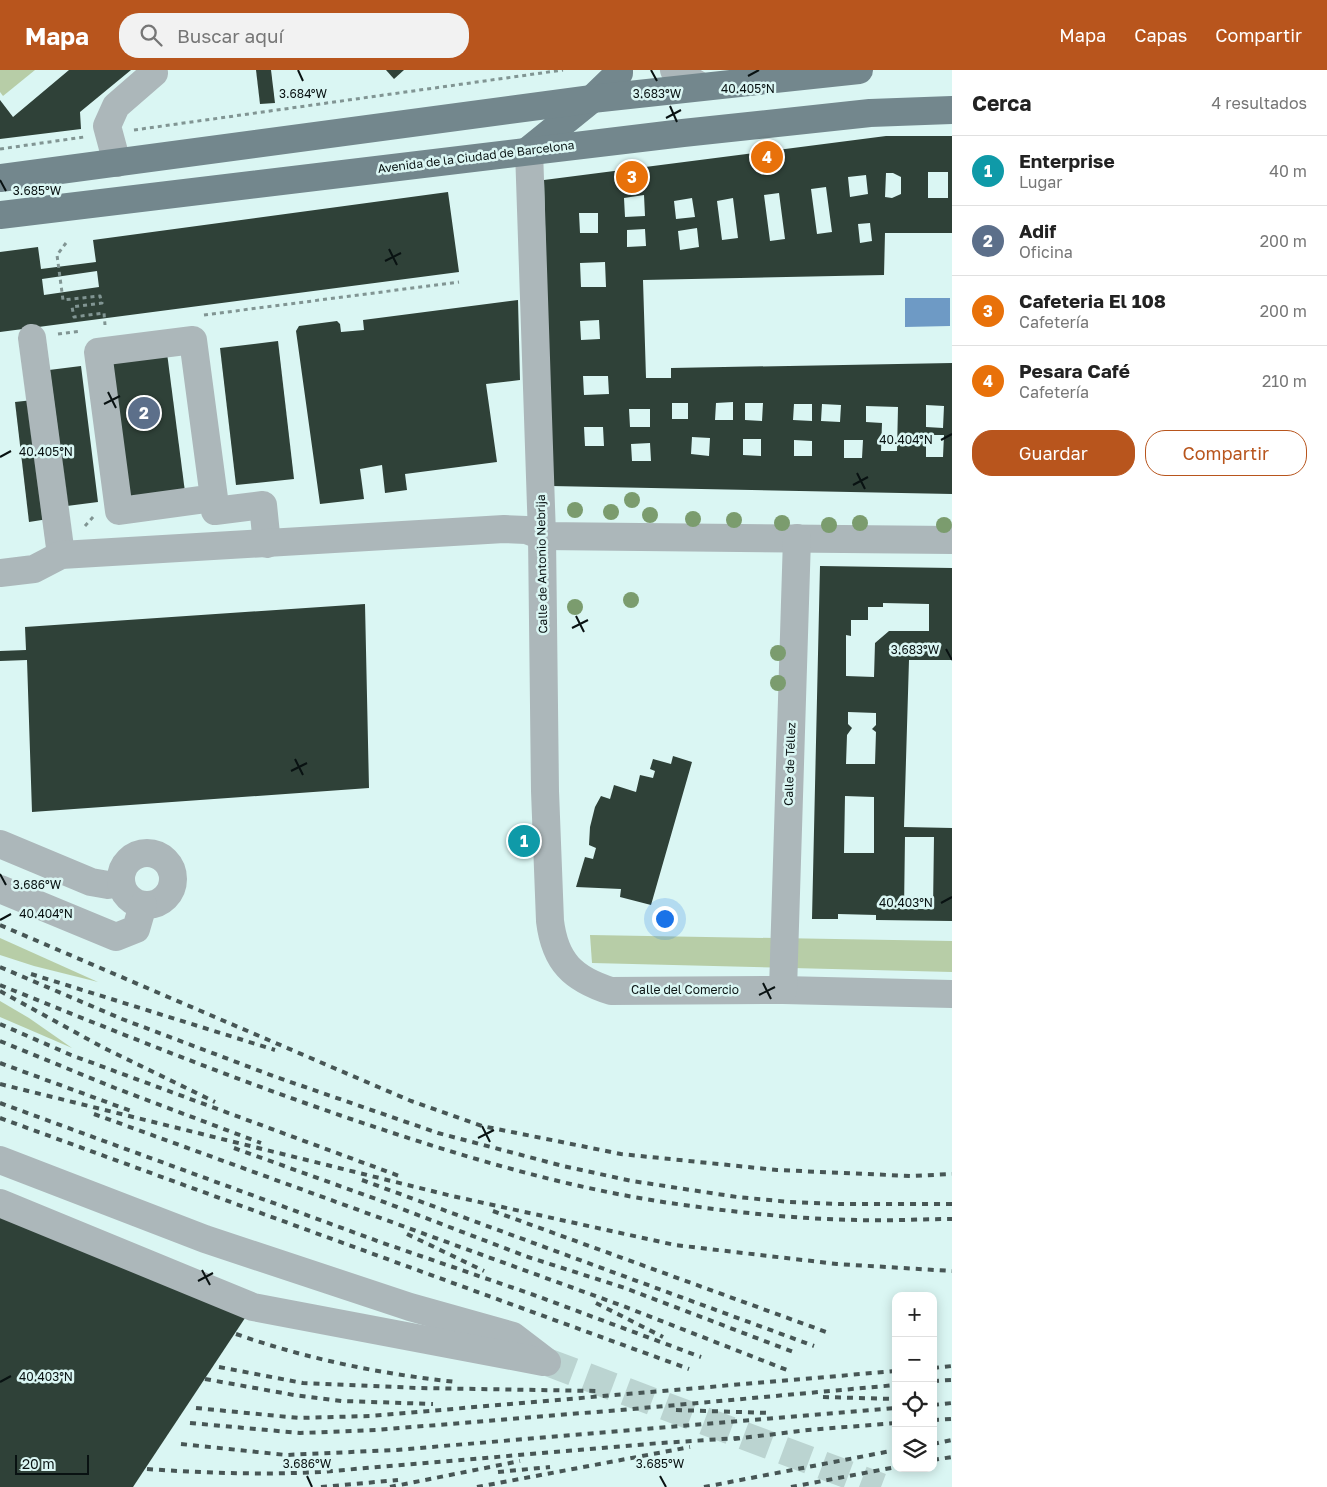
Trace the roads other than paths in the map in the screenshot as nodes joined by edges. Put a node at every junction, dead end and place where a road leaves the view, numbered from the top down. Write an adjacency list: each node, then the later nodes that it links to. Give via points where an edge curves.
1 (619, 70): 6 (main road)
2 (674, 70): 5 (street)
3 (860, 70): 5 (main road)
4 (154, 73): 9 (street, via 116,106 107,126)
5 (700, 86): 6 (main road)
6 (592, 99): 8 (main road); 9 (main road)
7 (952, 110): 8 (main road, Avenida de la Ciudad de Barcelona, via 870,113)
8 (529, 150): 11 (main road, Avenida de la Ciudad de Barcelona); 14 (street, Calle de Antonio Nebrija)
9 (117, 163): 10 (main road)
10 (0, 178)
11 (0, 215)
12 (32, 338): 18 (street)
13 (214, 498): 13 (street, via 119,511 98,352 192,340); 17 (street, via 215,511 262,505)
14 (542, 536): 15 (street); 17 (street, via 526,530 504,529); 24 (street, Calle de Antonio Nebrija, via 550,921 556,948)
15 (798, 538): 16 (street); 25 (street, Calle de Téllez)
16 (952, 540)
17 (267, 544): 18 (street)
18 (61, 556): 19 (street, via 34,569)
19 (0, 573)
20 (0, 844): 21 (street, via 91,882)
21 (121, 883): 23 (street, via 130,900); 23 (street, via 124,868 141,854 156,854 168,863 173,876 171,892 159,903)
22 (0, 890): 23 (street, via 116,937 136,929)
23 (142, 905)
24 (573, 971): 25 (street, Calle del Comercio, via 590,984 611,990)
25 (783, 990): 26 (street, Calle del Comercio)
26 (952, 994)
27 (0, 1160): 28 (street, via 205,1239 513,1336 547,1362 252,1307)
28 (0, 1203)

